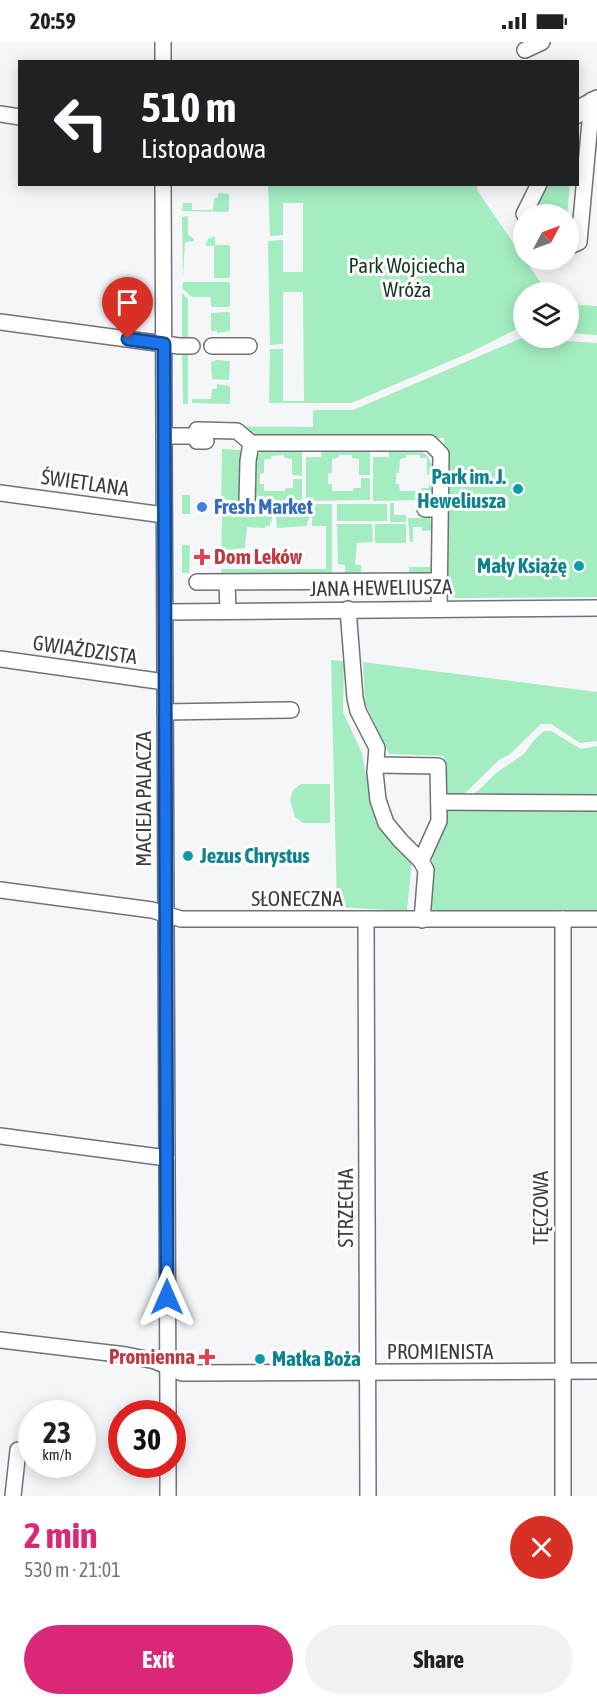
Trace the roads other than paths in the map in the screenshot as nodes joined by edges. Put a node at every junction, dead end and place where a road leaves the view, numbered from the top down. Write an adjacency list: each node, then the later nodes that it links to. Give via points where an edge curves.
1 (163, 42): 4 (street)
2 (542, 42): 3 (street)
3 (525, 50)
4 (163, 60)
5 (595, 99): 6 (street, via 582,106); 12 (street)
6 (579, 113)
7 (0, 114): 8 (street)
8 (18, 117)
9 (164, 186): 14 (street, MACIEJA PALACZA)
10 (538, 186): 11 (street)
11 (530, 204)
12 (579, 242)
13 (0, 322): 14 (street)
14 (164, 344): 15 (street); 18 (street, MACIEJA PALACZA)
15 (192, 346)
16 (212, 346): 17 (street)
17 (249, 346)
18 (164, 435): 19 (street, via 200,438 198,430 237,431); 22 (street, MACIEJA PALACZA)
19 (251, 443): 21 (street); 23 (street, via 430,443 441,454 433,509)
20 (0, 493): 22 (street, ŚWIETLANA)
21 (247, 502)
22 (164, 515): 30 (street, MACIEJA PALACZA)
23 (440, 581): 25 (street); 26 (street)
24 (196, 582): 25 (street)
25 (227, 582): 29 (street)
26 (439, 608): 27 (street, JANA HEWELIUSZA); 28 (street, JANA HEWELIUSZA)
27 (597, 608)
28 (348, 609): 29 (street, JANA HEWELIUSZA); 35 (street, via 355,698 377,748)
29 (228, 611): 30 (street, JANA HEWELIUSZA)
30 (165, 612): 32 (street, MACIEJA PALACZA)
31 (0, 659): 32 (street, GWIAŹDZISTA)
32 (165, 682): 34 (street, MACIEJA PALACZA)
33 (291, 710): 34 (street)
34 (165, 712): 40 (street, MACIEJA PALACZA)
35 (377, 765): 36 (street, via 438,766); 38 (street, via 378,800 386,823)
36 (439, 802): 37 (street); 38 (street, via 439,822)
37 (597, 803)
38 (421, 861): 44 (street, via 426,870)
39 (0, 890): 40 (street, SŁONECZNA)
40 (166, 914): 43 (street, SŁONECZNA, via 181,919); 46 (street, MACIEJA PALACZA)
41 (563, 919): 42 (street, SŁONECZNA); 44 (street, SŁONECZNA); 50 (street, TĘCZOWA)
42 (597, 919)
43 (366, 920): 44 (street, SŁONECZNA); 51 (street, STRZECHA)
44 (422, 920)
45 (0, 1136): 46 (street)
46 (167, 1158): 48 (street, MACIEJA PALACZA)
47 (0, 1340): 48 (street, PROMIENISTA, via 126,1355)
48 (168, 1367): 51 (street, PROMIENISTA, via 187,1373); 52 (street, MACIEJA PALACZA)
49 (597, 1371): 50 (street, PROMIENISTA)
50 (563, 1372): 51 (street, PROMIENISTA); 58 (street, TĘCZOWA)
51 (368, 1373): 57 (street, STRZECHA)
52 (168, 1400)
53 (18, 1450): 55 (street)
54 (168, 1478): 56 (street)
55 (12, 1496)
56 (168, 1496)
57 (368, 1496)
58 (563, 1496)

